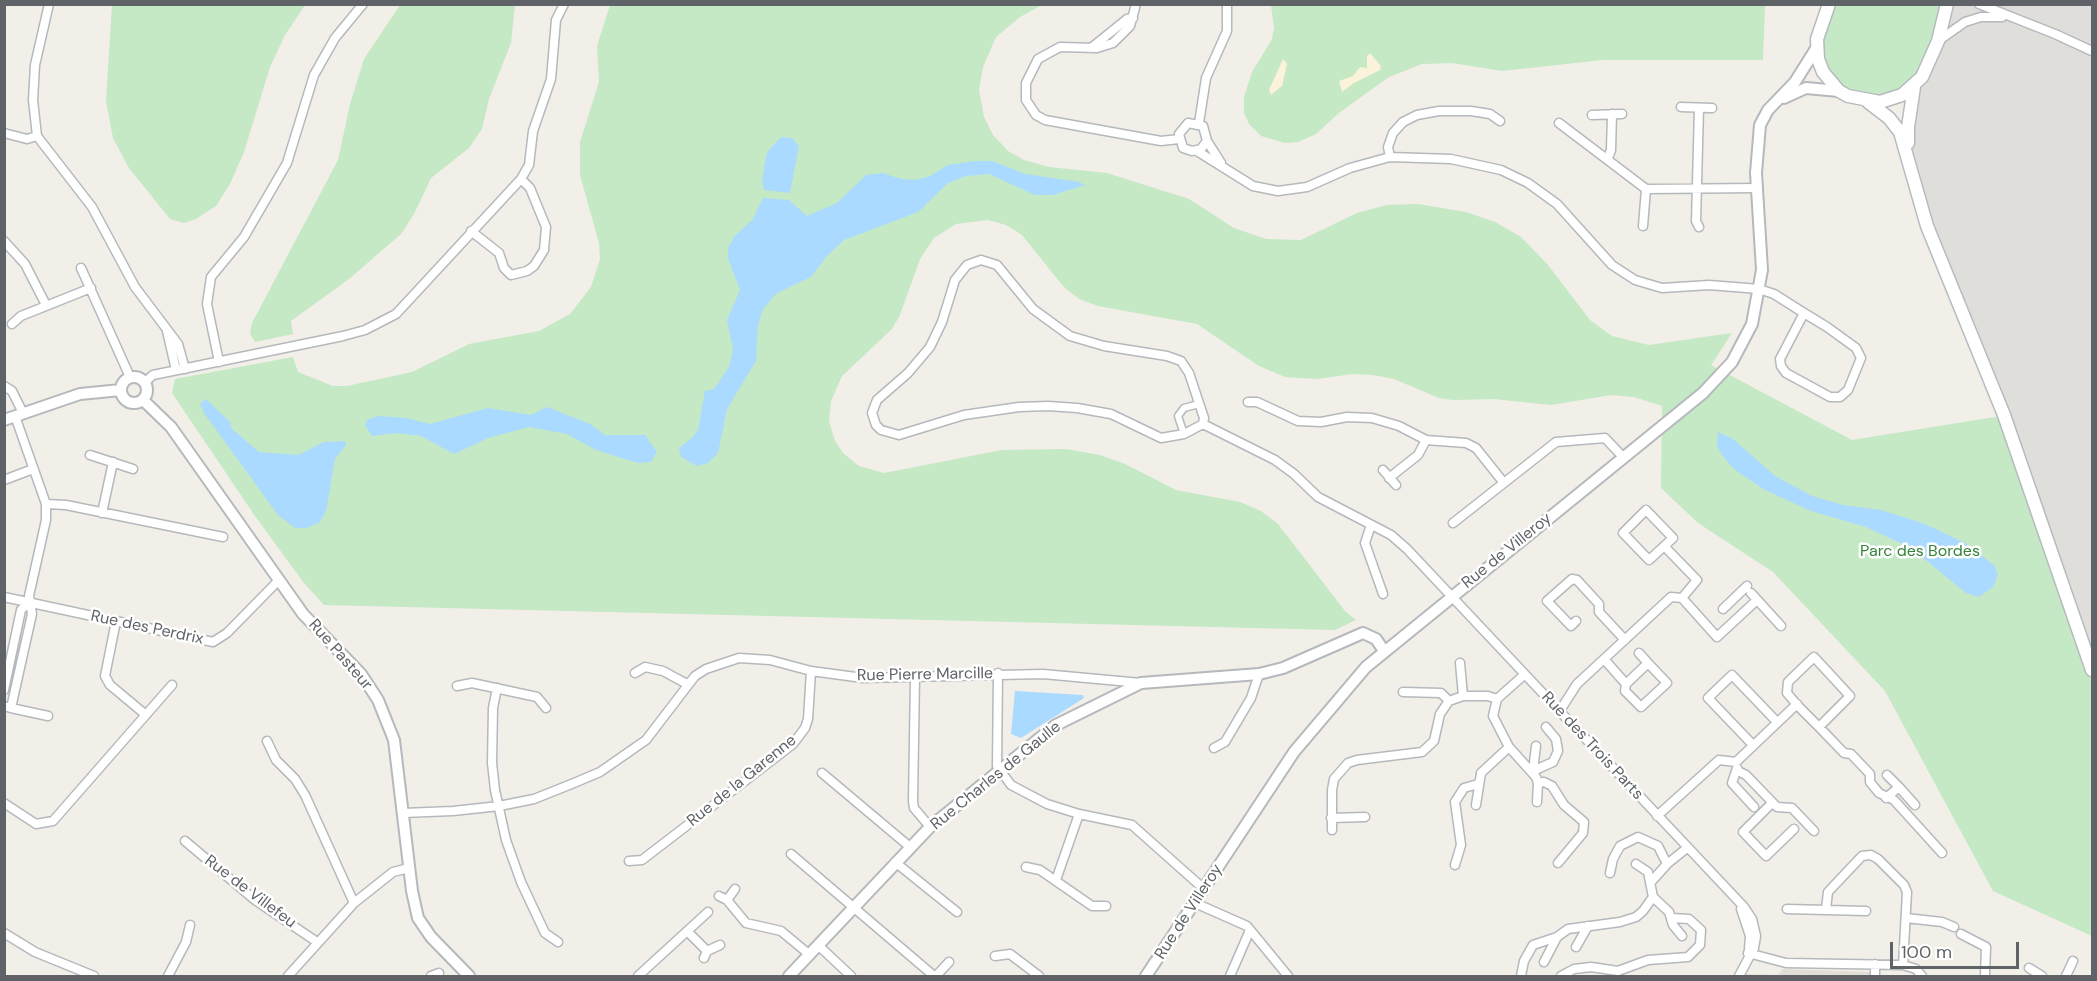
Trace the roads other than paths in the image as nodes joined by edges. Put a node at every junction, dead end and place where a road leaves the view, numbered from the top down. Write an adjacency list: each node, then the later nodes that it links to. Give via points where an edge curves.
1 (49, 4): 27 (street, via 36,65 33,100)
2 (363, 4): 49 (street, via 324,56 281,174 244,237 211,277 207,304)
3 (564, 4): 35 (street, via 556,20 551,79 533,131 529,165)
4 (1136, 4): 28 (street, via 1133,18 1119,38 1106,46 1060,47 1038,59 1029,75 1026,100 1036,115 1045,120 1161,141)
5 (1227, 4): 24 (street, via 1227,31 1206,78)
6 (1947, 4): 10 (main road)
7 (1978, 4): 9 (street)
8 (1829, 5): 11 (main road)
9 (2008, 17): 10 (street, via 1981,17 1965,22); 12 (street)
10 (1938, 41): 13 (main road, via 1929,66)
11 (1817, 47): 14 (main road, via 1823,72); 16 (street, Rue de Villeroy)
12 (2092, 51)
13 (1914, 87): 15 (main road, via 1892,99); 32 (main road, via 1908,127)
14 (1839, 92): 15 (main road); 16 (street, via 1806,88)
15 (1868, 102): 32 (main road, via 1900,132)
16 (1774, 105): 37 (street, Rue de Villeroy, via 1760,125)
17 (1681, 107): 18 (street)
18 (1699, 108): 19 (street); 36 (street)
19 (1712, 108)
20 (1612, 114): 21 (street); 22 (street); 33 (street)
21 (1622, 114)
22 (1592, 115)
23 (1500, 121): 31 (street, via 1490,114 1471,111 1417,115 1393,133 1388,147)
24 (1199, 123): 28 (street, via 1184,125); 29 (street, via 1206,130)
25 (1560, 123): 33 (street)
26 (4, 132): 27 (street, via 27,139)
27 (37, 136): 50 (street, via 92,207 135,287 166,325)
28 (1179, 139): 30 (street, via 1183,148)
29 (1207, 141): 30 (street); 34 (street)
30 (1197, 151): 34 (street)
31 (1390, 157): 34 (street, via 1285,191 1253,186); 45 (street, via 1451,159 1514,176 1557,204 1612,265 1644,284 1662,288 1709,285)
32 (1909, 157): 98 (main road, via 1927,226 2004,415)
33 (1608, 158): 38 (street)
34 (1223, 166)
35 (521, 178): 41 (street); 41 (street, via 530,188 546,227 544,250 534,266 511,275 499,253)
36 (1697, 188): 37 (street); 38 (street); 40 (street)
37 (1757, 188): 45 (street, Rue de Villeroy, via 1762,259)
38 (1646, 189): 39 (street)
39 (1643, 226)
40 (1699, 227)
41 (471, 231): 49 (street, via 408,303 383,322 343,336)
42 (4, 241): 46 (street, via 25,264)
43 (81, 268): 44 (street)
44 (91, 288): 46 (street); 51 (street)
45 (1759, 289): 47 (street); 63 (street, Rue de Villeroy, via 1749,331 1726,370)
46 (46, 304): 48 (street)
47 (1804, 313): 47 (street, via 1860,354 1859,369 1840,397 1830,397 1786,374 1780,366)
48 (12, 324)
49 (219, 362): 50 (street)
50 (181, 369): 52 (street, via 153,375)
51 (130, 377): 52 (street); 54 (street)
52 (145, 382): 55 (street, via 148,391)
53 (4, 386): 58 (street, via 12,391)
54 (121, 390): 55 (street, via 130,403); 58 (street, via 80,394)
55 (143, 400): 78 (street, Rue Pasteur, via 171,427)
56 (1248, 402): 61 (street, via 1309,423 1372,418)
57 (1198, 404): 59 (street); 60 (street, via 1184,408 1178,416); 60 (street, via 1189,373 1181,362 1070,336 1034,309 998,265 981,260 960,272 930,347 877,400 872,413 876,425 893,435 964,415 1048,406 1111,414 1161,438)
58 (14, 416): 66 (street)
59 (1203, 424): 60 (street); 75 (street, Rue des Trois Parts, via 1275,460 1317,497)
60 (1184, 434)
61 (1426, 440): 68 (street, via 1418,454); 70 (street, via 1472,445)
62 (90, 455): 64 (street)
63 (1623, 457): 70 (street, via 1605,438 1561,441); 81 (street, Rue de Villeroy)
64 (113, 462): 65 (street); 73 (street)
65 (133, 469)
66 (33, 470): 69 (street); 72 (street)
67 (1383, 470): 68 (street)
68 (1389, 478): 71 (street)
69 (4, 480)
70 (1504, 483): 74 (street)
71 (1396, 485)
72 (46, 504): 73 (street); 85 (street, via 44,539)
73 (102, 513): 76 (street)
74 (1453, 523)
75 (1371, 525): 80 (street, via 1365,543); 81 (street, Rue des Trois Parts, via 1400,542)
76 (223, 537)
77 (1664, 546): 77 (street, via 1673,538 1646,510 1623,533 1649,560); 84 (street, via 1696,580)
78 (278, 581): 88 (street, Rue des Perdrix, via 227,633 213,642); 148 (street, Rue Pasteur, via 303,614 361,674 378,700 394,740)
79 (1752, 593): 83 (street); 87 (street); 90 (street)
80 (1383, 594)
81 (1451, 596): 92 (street, Rue de Villeroy); 103 (street, Rue des Trois Parts)
82 (4, 597): 85 (street, Rue des Perdrix)
83 (1737, 597): 86 (street); 87 (street)
84 (1682, 598): 87 (street, via 1717,637); 91 (street, via 1671,597)
85 (29, 602): 88 (street, Rue des Perdrix); 94 (street, via 32,614); 104 (street, via 21,610)
86 (1723, 609)
87 (1747, 609)
88 (116, 621): 121 (street, via 105,676 110,685)
89 (1576, 621): 91 (street, via 1571,626 1547,601 1572,579 1599,604 1599,612)
90 (1781, 626)
91 (1625, 640): 95 (street)
92 (1384, 651): 102 (street, Rue Charles de Gaulle, via 1376,639 1364,633 1283,668); 173 (street, Rue de Villeroy, via 1339,695 1301,743)
93 (1639, 653): 97 (street)
94 (22, 657): 104 (street); 118 (street)
95 (1604, 659): 108 (street); 120 (street, via 1577,684)
96 (1460, 663): 114 (street)
97 (1648, 663): 108 (street); 108 (street, via 1666,683 1641,708 1625,691)
98 (2092, 670)
99 (812, 671): 105 (street, Rue Pierre Marcille, via 863,678); 107 (street, Rue Pierre Marcille, via 770,660 739,658 706,669); 162 (street, Rue de la Garenne, via 806,728 793,744 642,860)
100 (635, 673): 107 (street, via 645,667 663,671)
101 (998, 674): 105 (street, Rue Pierre Marcille); 106 (street, Rue Pierre Marcille); 132 (street)
102 (1259, 674): 106 (street, Rue Charles de Gaulle); 130 (street, via 1251,698 1225,742)
103 (1524, 675): 115 (street); 120 (street, Rue des Trois Parts)
104 (6, 676): 112 (street)
105 (915, 677): 153 (street, via 913,801)
106 (1141, 683): 132 (street, Rue Charles de Gaulle, via 1056,725)
107 (687, 684): 146 (street, Rue Pierre Marcille, via 658,729 608,766 548,795)
108 (1626, 684)
109 (172, 685): 121 (street)
110 (457, 686): 111 (street, via 472,683)
111 (497, 688): 119 (street, via 537,697); 146 (street, via 492,763)
112 (4, 690)
113 (1403, 692): 116 (street, via 1441,693)
114 (1464, 696): 115 (street); 116 (street)
115 (1497, 699): 129 (street, via 1494,716)
116 (1449, 702): 152 (street, via 1440,714 1434,741 1422,752 1358,759 1340,770 1332,790)
117 (1797, 704): 123 (street); 125 (street); 125 (street, via 1787,693 1787,686 1814,657 1850,696)
118 (8, 707): 122 (street)
119 (546, 708)
120 (1559, 712): 150 (street, Rue des Trois Parts)
121 (146, 715): 142 (street, via 53,821 36,824)
122 (48, 716)
123 (1777, 722): 127 (street); 127 (street, via 1732,675 1708,698)
124 (1546, 727): 133 (street, via 1556,738 1558,751 1553,762)
125 (1819, 727): 140 (street, via 1870,774 1870,782)
126 (267, 741): 176 (street, via 276,760 305,795)
127 (1753, 745): 131 (street)
128 (1536, 746): 133 (street)
129 (1509, 747): 133 (street); 138 (street, via 1484,770)
130 (1214, 748)
131 (1736, 762): 134 (street); 150 (street, via 1714,763)
132 (998, 771): 149 (street, via 1027,795); 153 (street, Rue Charles de Gaulle)
133 (1533, 771): 137 (street)
134 (1738, 771): 143 (street); 147 (street, via 1732,783)
135 (822, 773): 158 (street)
136 (1887, 775): 139 (street)
137 (1538, 783): 141 (street); 164 (street, via 1552,786 1564,805 1582,819 1585,828)
138 (1478, 784): 144 (street); 167 (street, via 1464,788 1455,802 1461,845)
139 (1899, 787): 140 (street); 145 (street)
140 (1886, 798): 160 (street, via 1894,800)
141 (1537, 801)
142 (4, 803)
143 (1772, 803): 154 (street, via 1743,832 1766,856); 156 (street, via 1792,808)
144 (1476, 805)
145 (1915, 805)
146 (499, 806): 148 (street, Rue Pierre Marcille); 195 (street, via 521,882 545,933)
147 (1754, 807)
148 (403, 813): 169 (street, Rue Pasteur)
149 (1079, 814): 171 (street); 173 (street, via 1132,825)
150 (1657, 816): 159 (street, Rue des Trois Parts)
151 (1365, 817): 152 (street)
152 (1331, 818): 155 (street)
153 (930, 827): 158 (street, Rue Charles de Gaulle)
154 (1794, 829)
155 (1332, 831)
156 (1814, 831)
157 (185, 841): 194 (street, Rue de Villefeu, via 255,900)
158 (910, 847): 163 (street, Rue Charles de Gaulle)
159 (1687, 848): 166 (street); 199 (street, Rue des Trois Parts, via 1752,919 1756,936)
160 (1942, 853)
161 (791, 854): 180 (street)
162 (629, 861)
163 (895, 862): 179 (street); 180 (street, Rue Charles de Gaulle)
164 (1558, 864)
165 (1636, 864): 172 (street, via 1648,872)
166 (1667, 864): 170 (street, via 1658,846 1638,837 1620,846); 172 (street)
167 (1455, 865)
168 (1026, 867): 171 (street)
169 (409, 868): 176 (street, via 393,872); 212 (street, Rue Pasteur, via 418,918 431,937)
170 (1610, 873)
171 (1056, 880): 178 (street, via 1092,906)
172 (1651, 882): 175 (street)
173 (1204, 889): 177 (street, Rue de Villeroy)
174 (735, 890): 200 (street, via 723,898 746,923 781,931)
175 (1653, 897): 185 (street); 188 (street, via 1629,920)
176 (354, 903): 194 (street)
177 (1195, 903): 189 (street, via 1243,923); 217 (street, Rue de Villeroy)
178 (1106, 906)
179 (953, 907)
180 (853, 908): 197 (street, Rue Charles de Gaulle); 215 (street)
181 (1787, 909): 182 (street)
182 (1826, 909): 183 (street); 186 (street, via 1833,886 1867,854 1878,859 1904,885)
183 (1866, 911)
184 (708, 912): 190 (street)
185 (1672, 918): 192 (street, via 1673,926); 221 (street, via 1689,919 1701,930 1700,945 1693,954 1648,960 1618,971 1574,969)
186 (1906, 918): 206 (street); 225 (street, via 1942,922 1986,947)
187 (190, 925): 210 (street, via 186,942)
188 (1588, 926): 193 (street, via 1568,928); 198 (street)
189 (1250, 930): 218 (street); 219 (street)
190 (687, 931): 196 (street, via 706,954); 208 (street)
191 (4, 933): 209 (street, via 35,952)
192 (1682, 936)
193 (1557, 938): 204 (street); 220 (street, via 1533,945)
194 (317, 942): 211 (street)
195 (558, 942)
196 (720, 945)
197 (819, 946): 200 (street, Rue Charles de Gaulle); 214 (street)
198 (1576, 947)
199 (1749, 954): 205 (street, via 1786,963); 222 (street, Rue des Trois Parts)
200 (810, 955): 213 (street, Rue Charles de Gaulle)
201 (995, 956): 216 (street, via 1010,954)
202 (2073, 961): 227 (street)
203 (949, 962): 215 (street)
204 (1544, 962)
205 (1875, 964): 206 (street); 223 (street)
206 (1903, 965): 224 (street, via 1916,969)
207 (2029, 968): 226 (street)
208 (644, 975)
209 (94, 976)
210 (168, 976)
211 (288, 976)
212 (470, 976)
213 (789, 976)
214 (851, 976)
215 (935, 976)
216 (1039, 976)
217 (1146, 976)
218 (1230, 976)
219 (1288, 976)
220 (1521, 976)
221 (1561, 976)
222 (1738, 976)
223 (1875, 976)
224 (1922, 976)
225 (1985, 976)
226 (2042, 976)
227 (2066, 976)

